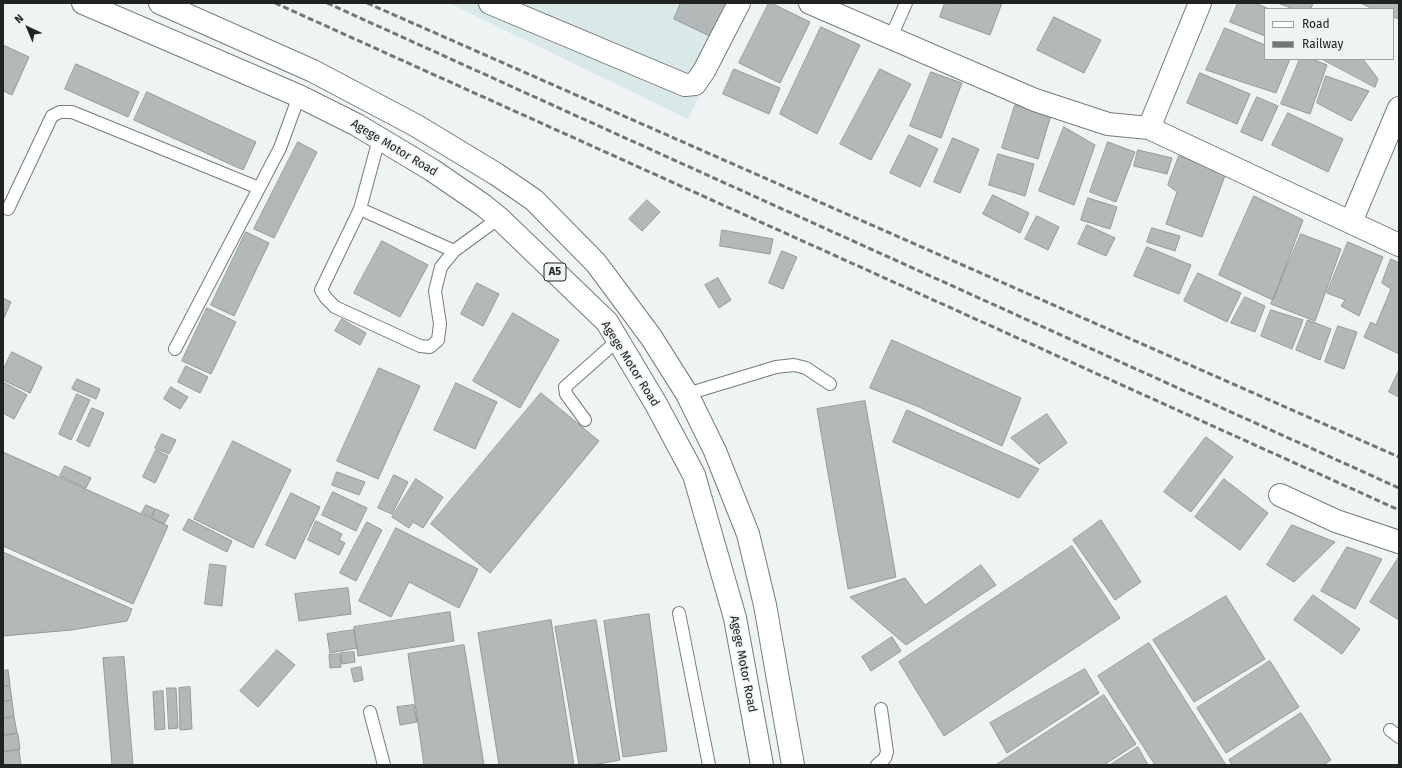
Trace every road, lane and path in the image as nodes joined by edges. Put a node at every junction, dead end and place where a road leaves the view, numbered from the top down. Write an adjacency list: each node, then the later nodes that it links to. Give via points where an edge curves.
1 (83, 3): 9 (main road, Agege Motor Road / A5)
2 (160, 3): 23 (main road, via 313,72 415,124 534,200 596,263 651,337)
3 (490, 3): 4 (main road, via 685,85 695,84 704,71)
4 (739, 3)
5 (810, 3): 8 (main road)
6 (906, 3): 8 (lane)
7 (1200, 3): 11 (main road)
8 (891, 37): 11 (main road, via 1034,100 1108,124)
9 (299, 96): 12 (main road, Agege Motor Road / A5); 13 (lane, via 280,148)
10 (1399, 108): 17 (main road)
11 (1149, 128): 17 (main road)
12 (379, 139): 15 (lane); 16 (main road, Agege Motor Road / A5, via 432,170)
13 (259, 188): 14 (lane, via 72,112 60,112 52,116); 21 (lane)
14 (8, 209)
15 (360, 209): 19 (lane); 19 (lane, via 321,290 335,307 420,346 430,347 438,340 440,324 435,291 441,267)
16 (499, 218): 19 (lane); 20 (main road, Agege Motor Road / A5, via 607,322)
17 (1351, 222): 18 (main road)
18 (1399, 245)
19 (454, 250)
20 (618, 340): 24 (lane, via 565,387 566,394); 32 (main road, Agege Motor Road / A5, via 694,475 735,618)
21 (175, 349)
22 (830, 384): 23 (lane, via 806,368 794,365 776,367)
23 (687, 394): 33 (main road, via 715,451 748,534 765,605)
24 (585, 420)
25 (1280, 495): 26 (main road, via 1336,521)
26 (1399, 542)
27 (679, 613): 31 (lane)
28 (881, 709): 34 (lane, via 887,752 885,758)
29 (370, 712): 30 (lane)
30 (384, 765)
31 (709, 765)
32 (762, 765)
33 (793, 765)
34 (876, 765)

